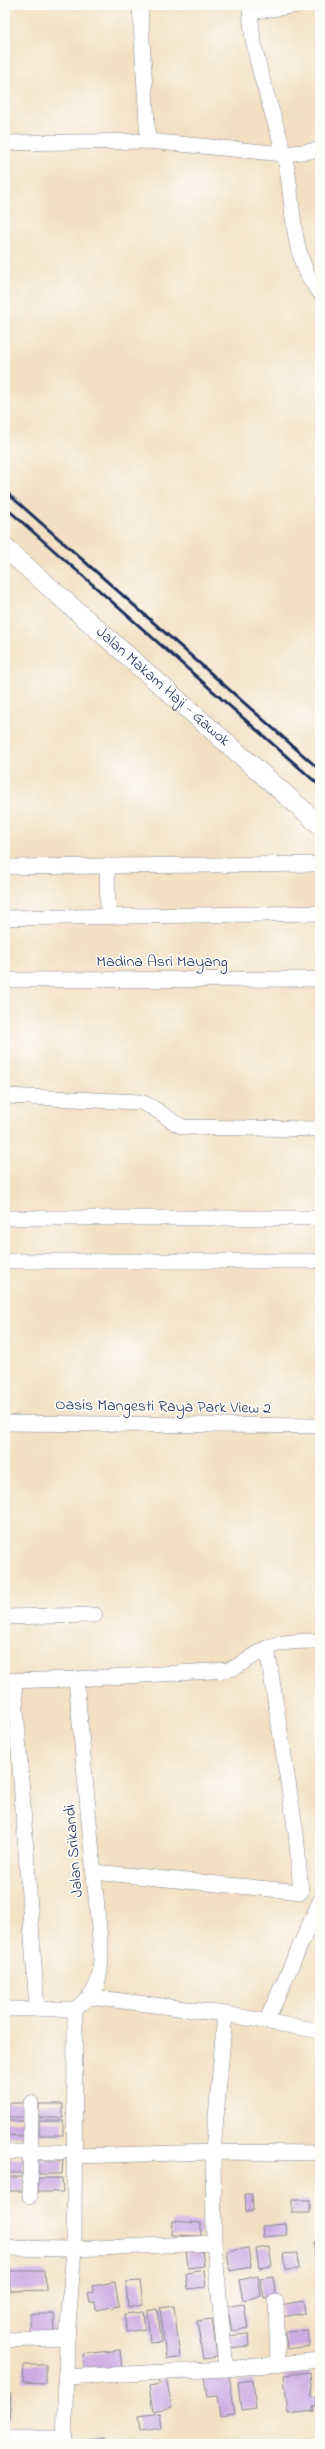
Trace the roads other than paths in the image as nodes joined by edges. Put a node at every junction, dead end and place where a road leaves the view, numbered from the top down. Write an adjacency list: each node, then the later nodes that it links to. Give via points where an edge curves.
1 (140, 5): 4 (street)
2 (298, 5): 3 (street)
3 (250, 8): 7 (street, via 251,30 262,85)
4 (148, 141): 5 (street); 7 (street)
5 (5, 143)
6 (320, 150): 7 (street)
7 (284, 154): 8 (street, via 301,262 310,282)
8 (320, 294)
9 (5, 548): 10 (street, Jalan Makam Haji - Gawok)
10 (320, 825)
11 (320, 864): 12 (street)
12 (107, 866): 13 (street); 15 (street)
13 (5, 867)
14 (320, 913): 15 (street)
15 (108, 916): 16 (street)
16 (5, 918)
17 (320, 979): 18 (street, Madina Asri Mayang)
18 (5, 980)
19 (5, 1096): 20 (street, via 140,1102 153,1106 173,1123 189,1127)
20 (320, 1129)
21 (5, 1218): 22 (street)
22 (320, 1218)
23 (5, 1261): 24 (street)
24 (313, 1261)
25 (5, 1423): 26 (street, Oasis Mangesti Raya Park View 2)
26 (320, 1426)
27 (95, 1615): 28 (street)
28 (5, 1616)
29 (320, 1642): 30 (street, via 294,1642)
30 (267, 1648): 31 (street, via 243,1664 228,1670); 34 (street, via 296,1833)
31 (76, 1679): 32 (street); 33 (street, Jalan Srikandi)
32 (10, 1681): 39 (street)
33 (94, 1872): 34 (street); 37 (street, Jalan Srikandi, via 101,1966 99,1979)
34 (300, 1892): 35 (street)
35 (320, 1895)
36 (320, 1901): 42 (street)
37 (91, 1997): 40 (street); 41 (street)
38 (5, 2008): 39 (street)
39 (37, 2009): 40 (street)
40 (74, 2009): 49 (street)
41 (225, 2014): 42 (street); 47 (street)
42 (266, 2022): 43 (street)
43 (320, 2031)
44 (31, 2103): 46 (street)
45 (5, 2152): 46 (street)
46 (31, 2152): 49 (street); 50 (street)
47 (213, 2152): 48 (street); 49 (street); 51 (street)
48 (320, 2153)
49 (68, 2154): 53 (street)
50 (30, 2196)
51 (214, 2243): 53 (street); 59 (street)
52 (5, 2248): 53 (street)
53 (74, 2249): 55 (street)
54 (276, 2302): 58 (street)
55 (67, 2338): 56 (street); 60 (street)
56 (5, 2340)
57 (320, 2360): 58 (street)
58 (278, 2365): 59 (street)
59 (226, 2369): 60 (street)
60 (66, 2377): 62 (street)
61 (5, 2438): 62 (street)
62 (65, 2441)

